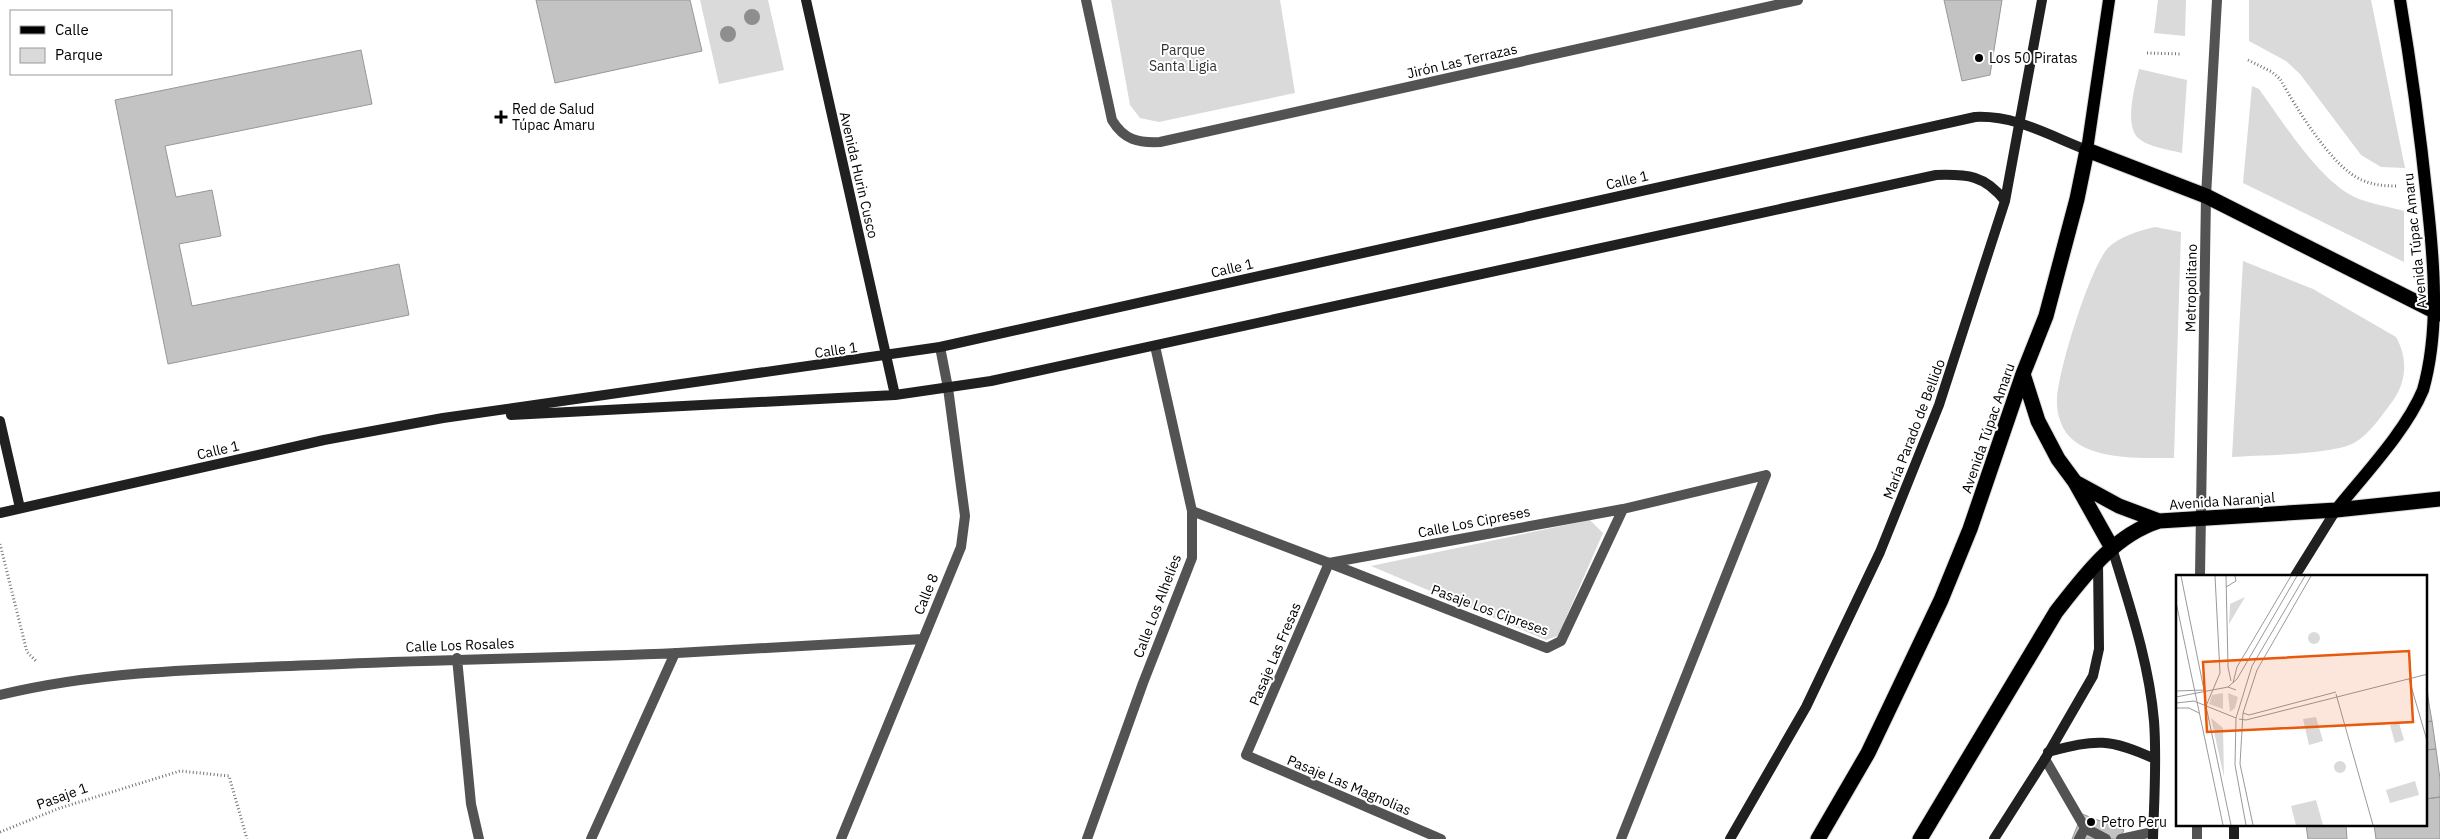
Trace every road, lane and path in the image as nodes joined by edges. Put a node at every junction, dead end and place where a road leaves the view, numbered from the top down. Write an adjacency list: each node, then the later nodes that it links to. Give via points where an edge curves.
1 (806, 0): 20 (street, Avenida Hurin Cusco)
2 (1086, 0): 8 (street, Jirón Las Terrazas, via 1112,120 1119,131 1131,140 1160,142)
3 (1798, 0): 8 (street, Jirón Las Terrazas)
4 (2042, 0): 12 (street, María Parado de Bellido)
5 (2109, 0): 13 (main road, Avenida Túpac Amaru)
6 (2217, 0): 15 (street, Metropolitano)
7 (2400, 0): 17 (main road, Avenida Túpac Amaru, via 2413,78)
8 (1759, 4)
9 (2147, 53): 10 (path)
10 (2182, 54)
11 (2248, 60): 14 (path, via 2280,79 2314,132 2348,172 2378,185)
12 (2020, 122): 13 (street, Calle 1); 16 (street, María Parado de Bellido); 19 (street, Calle 1, via 1996,116 1975,117)
13 (2087, 150): 15 (highway); 21 (highway, Avenida Túpac Amaru, via 2046,316)
14 (2396, 186)
15 (2206, 196): 17 (highway); 33 (street, Metropolitano)
16 (2004, 202): 18 (street, Calle 1, via 1996,189 1980,179 1960,174 1936,175); 61 (street, María Parado de Bellido, via 1939,405 1901,503 1806,707)
17 (2439, 314): 30 (main road, Avenida Túpac Amaru, via 2433,361 2423,391 2397,433)
18 (1155, 346): 22 (street, Calle 1); 31 (street, Calle Los Alhelíes)
19 (940, 348): 20 (street, Calle 1); 22 (street, Calle 8)
20 (886, 356): 23 (street, Avenida Hurin Cusco); 24 (street, Calle 1)
21 (2023, 374): 26 (highway, Avenida Naranjal, via 2038,421 2058,460); 62 (highway, Avenida Túpac Amaru, via 1942,600 1868,753)
22 (948, 388): 23 (street, Calle 1); 41 (street, Calle 8, via 965,516 961,547)
23 (894, 395): 24 (street, Calle 1)
24 (443, 418): 28 (street, Calle 1, via 324,440)
25 (0, 421): 28 (street)
26 (2075, 482): 34 (highway, Avenida Naranjal, via 2119,506); 36 (highway)
27 (2440, 500): 30 (highway, Avenida Naranjal)
28 (20, 508): 32 (street, Calle 1)
29 (1623, 508): 38 (street, Calle Los Cipreses); 38 (street, Pasaje Los Cipreses, via 1561,641 1547,648); 60 (street, Calle Los Cipreses, via 1766,475)
30 (2336, 510): 33 (highway, Avenida Naranjal); 40 (street)
31 (1192, 511): 38 (street); 58 (street, Calle Los Alhelíes, via 1192,558)
32 (0, 513)
33 (2203, 517): 34 (highway, Avenida Naranjal); 39 (street, Metropolitano)
34 (2158, 522): 36 (highway, via 2135,531)
35 (0, 544): 44 (path, via 27,652)
36 (2112, 548): 37 (highway); 48 (street, via 2144,660 2154,720)
37 (2098, 562): 47 (street, via 2099,649 2093,676); 63 (highway, via 2056,612)
38 (1329, 563): 46 (street, Pasaje Las Fresas)
39 (2200, 575)
40 (2296, 575)
41 (923, 639): 42 (street, Calle Los Rosales); 57 (street, Calle 8)
42 (674, 653): 43 (street, Calle Los Rosales); 56 (street)
43 (457, 658): 45 (street, Calle Los Rosales, via 136,674 34,686); 55 (street, via 470,804)
44 (38, 662)
45 (0, 695)
46 (1246, 755): 59 (street, Pasaje Las Magnolias)
47 (2047, 756): 48 (street, via 2092,742 2110,742); 51 (street); 64 (street)
48 (2155, 759): 53 (street)
49 (2197, 826): 68 (street)
50 (2234, 826): 69 (street)
51 (2085, 828): 65 (street); 66 (street)
52 (0, 832): 54 (path, Pasaje 1, via 60,808 180,771 229,776)
53 (2153, 836): 67 (street)
54 (247, 839)
55 (478, 839)
56 (591, 839)
57 (841, 839)
58 (1087, 839)
59 (1441, 839)
60 (1621, 839)
61 (1730, 839)
62 (1818, 839)
63 (1920, 839)
64 (1994, 839)
65 (2079, 839)
66 (2106, 839)
67 (2121, 839)
68 (2197, 839)
69 (2234, 839)

